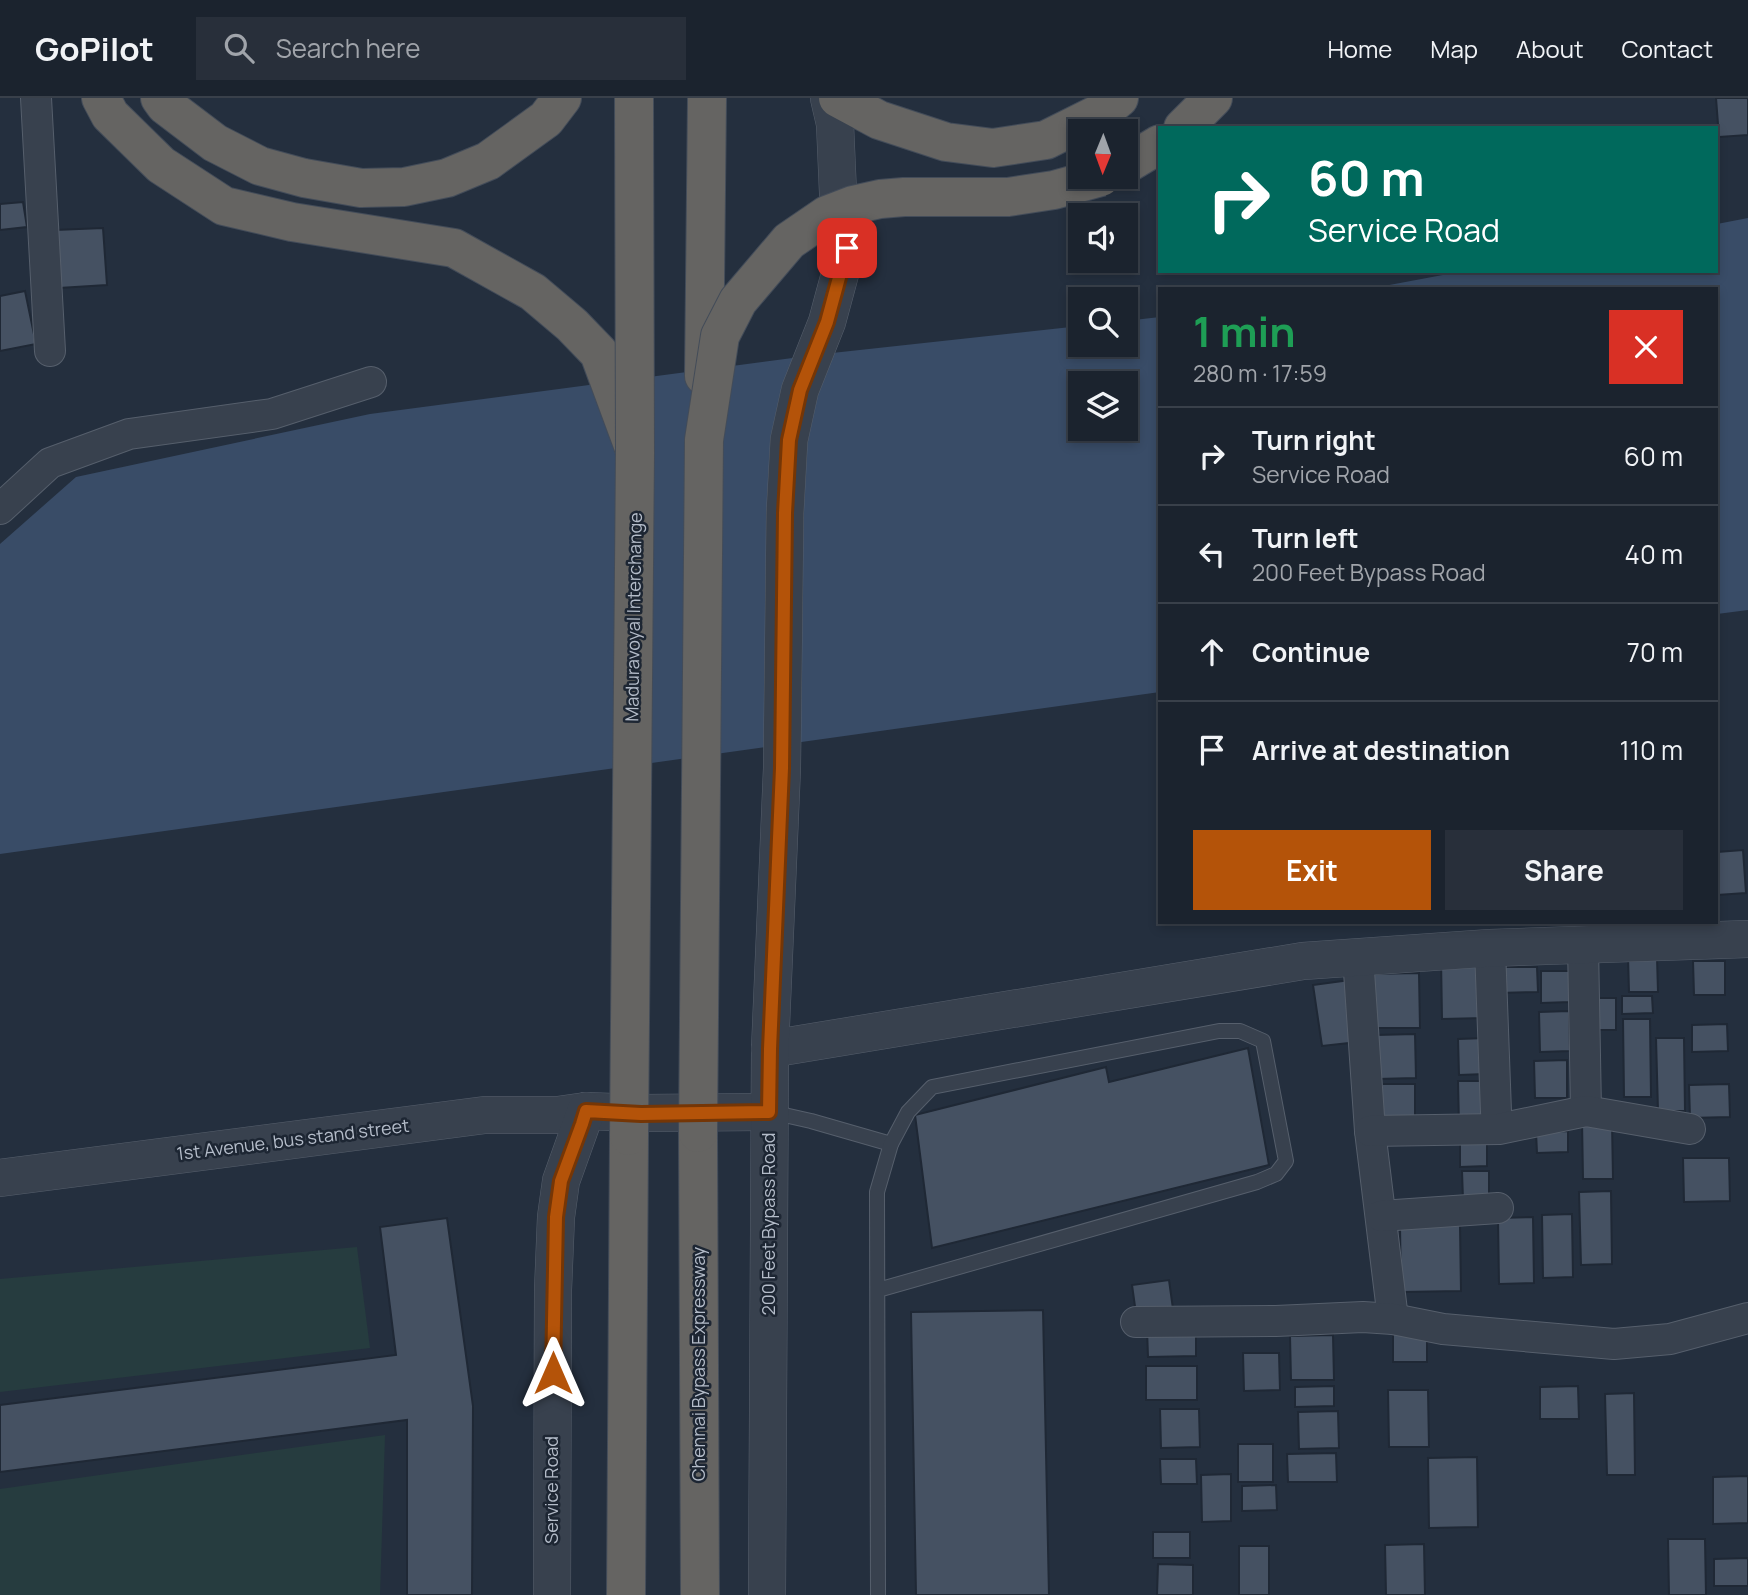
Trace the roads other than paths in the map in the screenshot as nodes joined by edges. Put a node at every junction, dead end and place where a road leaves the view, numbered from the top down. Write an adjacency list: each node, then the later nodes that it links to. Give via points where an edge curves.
1 (36, 98): 15 (street)
2 (101, 98): 18 (highway, via 110,115 161,165 224,206 292,222 454,248 533,292 599,353)
3 (160, 98): 4 (highway, via 215,143 260,166 361,188 404,187 447,178 488,161 545,119)
4 (562, 98)
5 (634, 98): 18 (highway, Maduravoyal Interchange, bridge)
6 (707, 98): 17 (highway, bridge)
7 (829, 98): 24 (street, 200 Feet Bypass Road, via 847,248 821,339 800,390 789,440)
8 (838, 98): 9 (highway, via 879,120 924,135 993,149 1046,140 1102,112)
9 (1119, 98)
10 (1213, 98): 11 (highway)
11 (1185, 126)
12 (1158, 145): 13 (highway)
13 (1138, 157)
14 (1068, 186): 17 (highway, bridge, via 1008,197 880,199 827,215 789,241 746,291 720,336)
15 (50, 351)
16 (371, 382): 19 (street, via 272,415 128,435 50,463)
17 (704, 440): 41 (highway, Chennai Bypass Expressway, bridge, via 698,1133)
18 (635, 453): 40 (highway, Maduravoyal Interchange, bridge)
19 (0, 509)
20 (1748, 939): 21 (street)
21 (1583, 945): 22 (street); 26 (street)
22 (1490, 948): 23 (street); 28 (street)
23 (1358, 957): 24 (street, via 1303,961); 30 (street)
24 (770, 1049): 27 (street, 200 Feet Bypass Road)
25 (586, 1111): 27 (street); 32 (street, 1st Avenue, bus stand street, via 485,1115); 39 (street, Service Road, via 561,1181 556,1217)
26 (1586, 1111): 29 (street); 30 (street, via 1499,1129)
27 (769, 1112): 31 (lane); 42 (street, 200 Feet Bypass Road)
28 (1496, 1112)
29 (1689, 1129)
30 (1370, 1131): 34 (street)
31 (891, 1144): 35 (lane, via 877,1192); 35 (lane, via 908,1112 932,1087 1219,1031 1240,1031 1263,1041 1286,1161 1276,1174 1257,1182)
32 (0, 1178)
33 (1498, 1208): 34 (street)
34 (1381, 1216): 37 (street)
35 (878, 1290): 43 (lane)
36 (1748, 1318): 37 (street, via 1670,1339 1614,1344 1443,1329)
37 (1393, 1320): 38 (street)
38 (1136, 1322)
39 (552, 1595)
40 (626, 1595)
41 (701, 1595)
42 (767, 1595)
43 (878, 1595)

